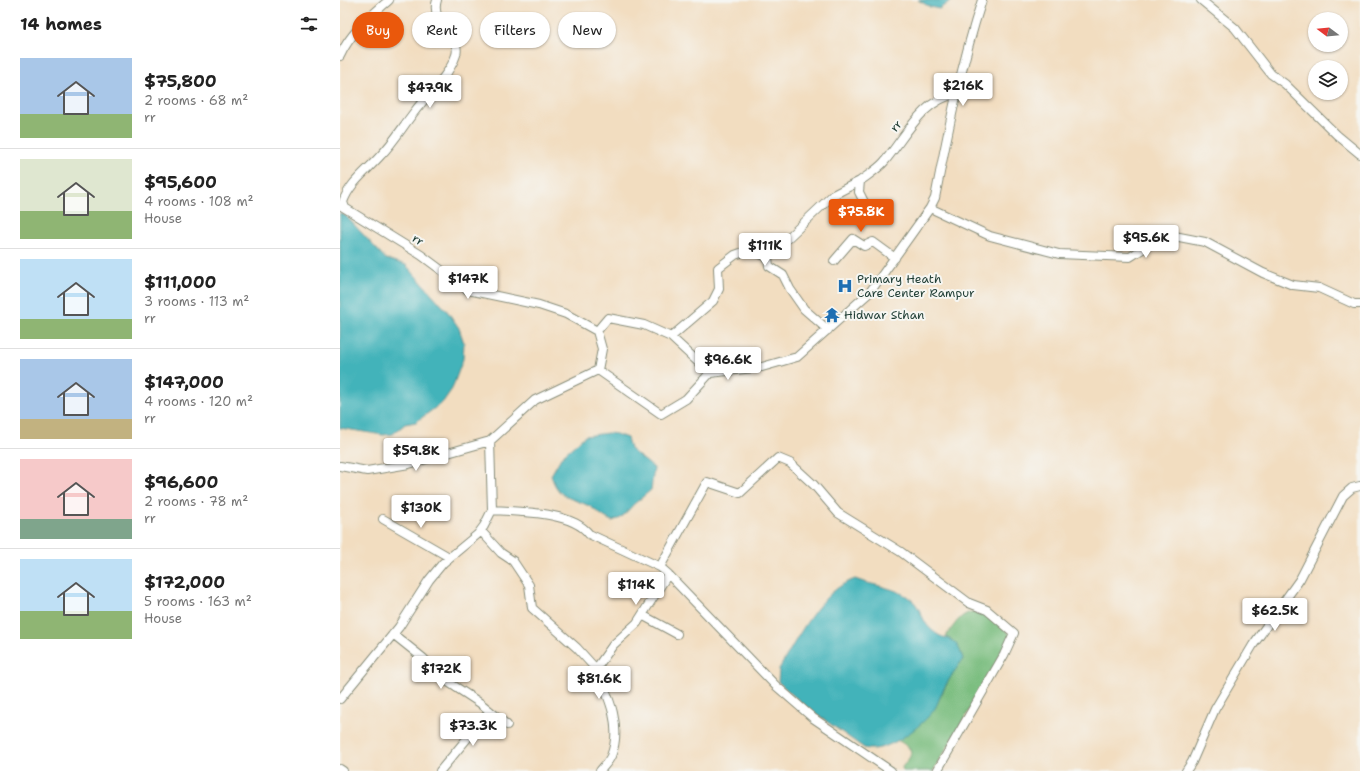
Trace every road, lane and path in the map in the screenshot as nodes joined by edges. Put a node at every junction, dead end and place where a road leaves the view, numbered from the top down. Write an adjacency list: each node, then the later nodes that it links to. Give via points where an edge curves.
1 (389, 0): 5 (street, via 365,22)
2 (437, 0): 9 (street, via 436,13 456,45 456,55 445,74 391,145 352,184)
3 (982, 0): 6 (street)
4 (1201, 0): 7 (street, via 1235,28 1272,74)
5 (340, 56)
6 (956, 94): 8 (street, rr, via 945,96 926,110 905,133 884,163); 10 (street, via 935,198)
7 (1360, 154)
8 (860, 181): 11 (street, via 859,192); 12 (street, rr, via 833,195)
9 (343, 206): 17 (street, rr, via 421,255 468,290 539,305 566,314)
10 (930, 208): 13 (street); 15 (street, via 990,236 1059,254 1130,257 1169,235 1205,242 1268,275 1293,285 1320,288 1354,304)
11 (869, 212)
12 (768, 257): 16 (street, via 769,266 783,275 804,309); 18 (street, via 749,250 735,254 718,268 719,289 713,301)
13 (895, 258): 14 (street, via 872,242 864,246 853,239); 16 (street, via 870,292)
14 (834, 261)
15 (1360, 304)
16 (828, 330): 20 (street, via 797,356 762,367)
17 (597, 331): 18 (street, via 608,318 644,325); 19 (street, via 602,349)
18 (671, 337): 20 (street)
19 (598, 370): 20 (street, via 661,414 686,399); 21 (street, via 535,400)
20 (710, 373)
21 (490, 441): 22 (street, via 409,464 367,471); 24 (street)
22 (340, 466)
23 (1360, 486): 43 (street, via 1352,488 1343,496 1300,579 1253,645 1215,709)
24 (492, 510): 26 (street); 28 (street, via 557,516 584,527 589,534)
25 (383, 519): 27 (street)
26 (481, 531): 27 (street); 33 (street, via 501,553 513,561 529,585 532,608 577,648)
27 (449, 558): 31 (street, via 429,580)
28 (660, 567): 29 (street); 42 (street, via 707,482 740,493 778,458 790,463 814,485 838,513 901,552 969,603 987,610 1014,633)
29 (668, 574): 30 (street); 41 (street, via 775,685 813,718)
30 (642, 615): 32 (street); 33 (street, via 613,645)
31 (393, 634): 34 (street); 35 (street, via 423,658 442,678)
32 (677, 634)
33 (596, 669): 40 (street, via 611,702 616,733 611,756)
34 (341, 695)
35 (490, 711): 36 (street); 39 (street)
36 (507, 725)
37 (340, 769): 38 (street)
38 (343, 771)
39 (440, 771)
40 (600, 771)
41 (891, 771)
42 (937, 771)
43 (1186, 771)

